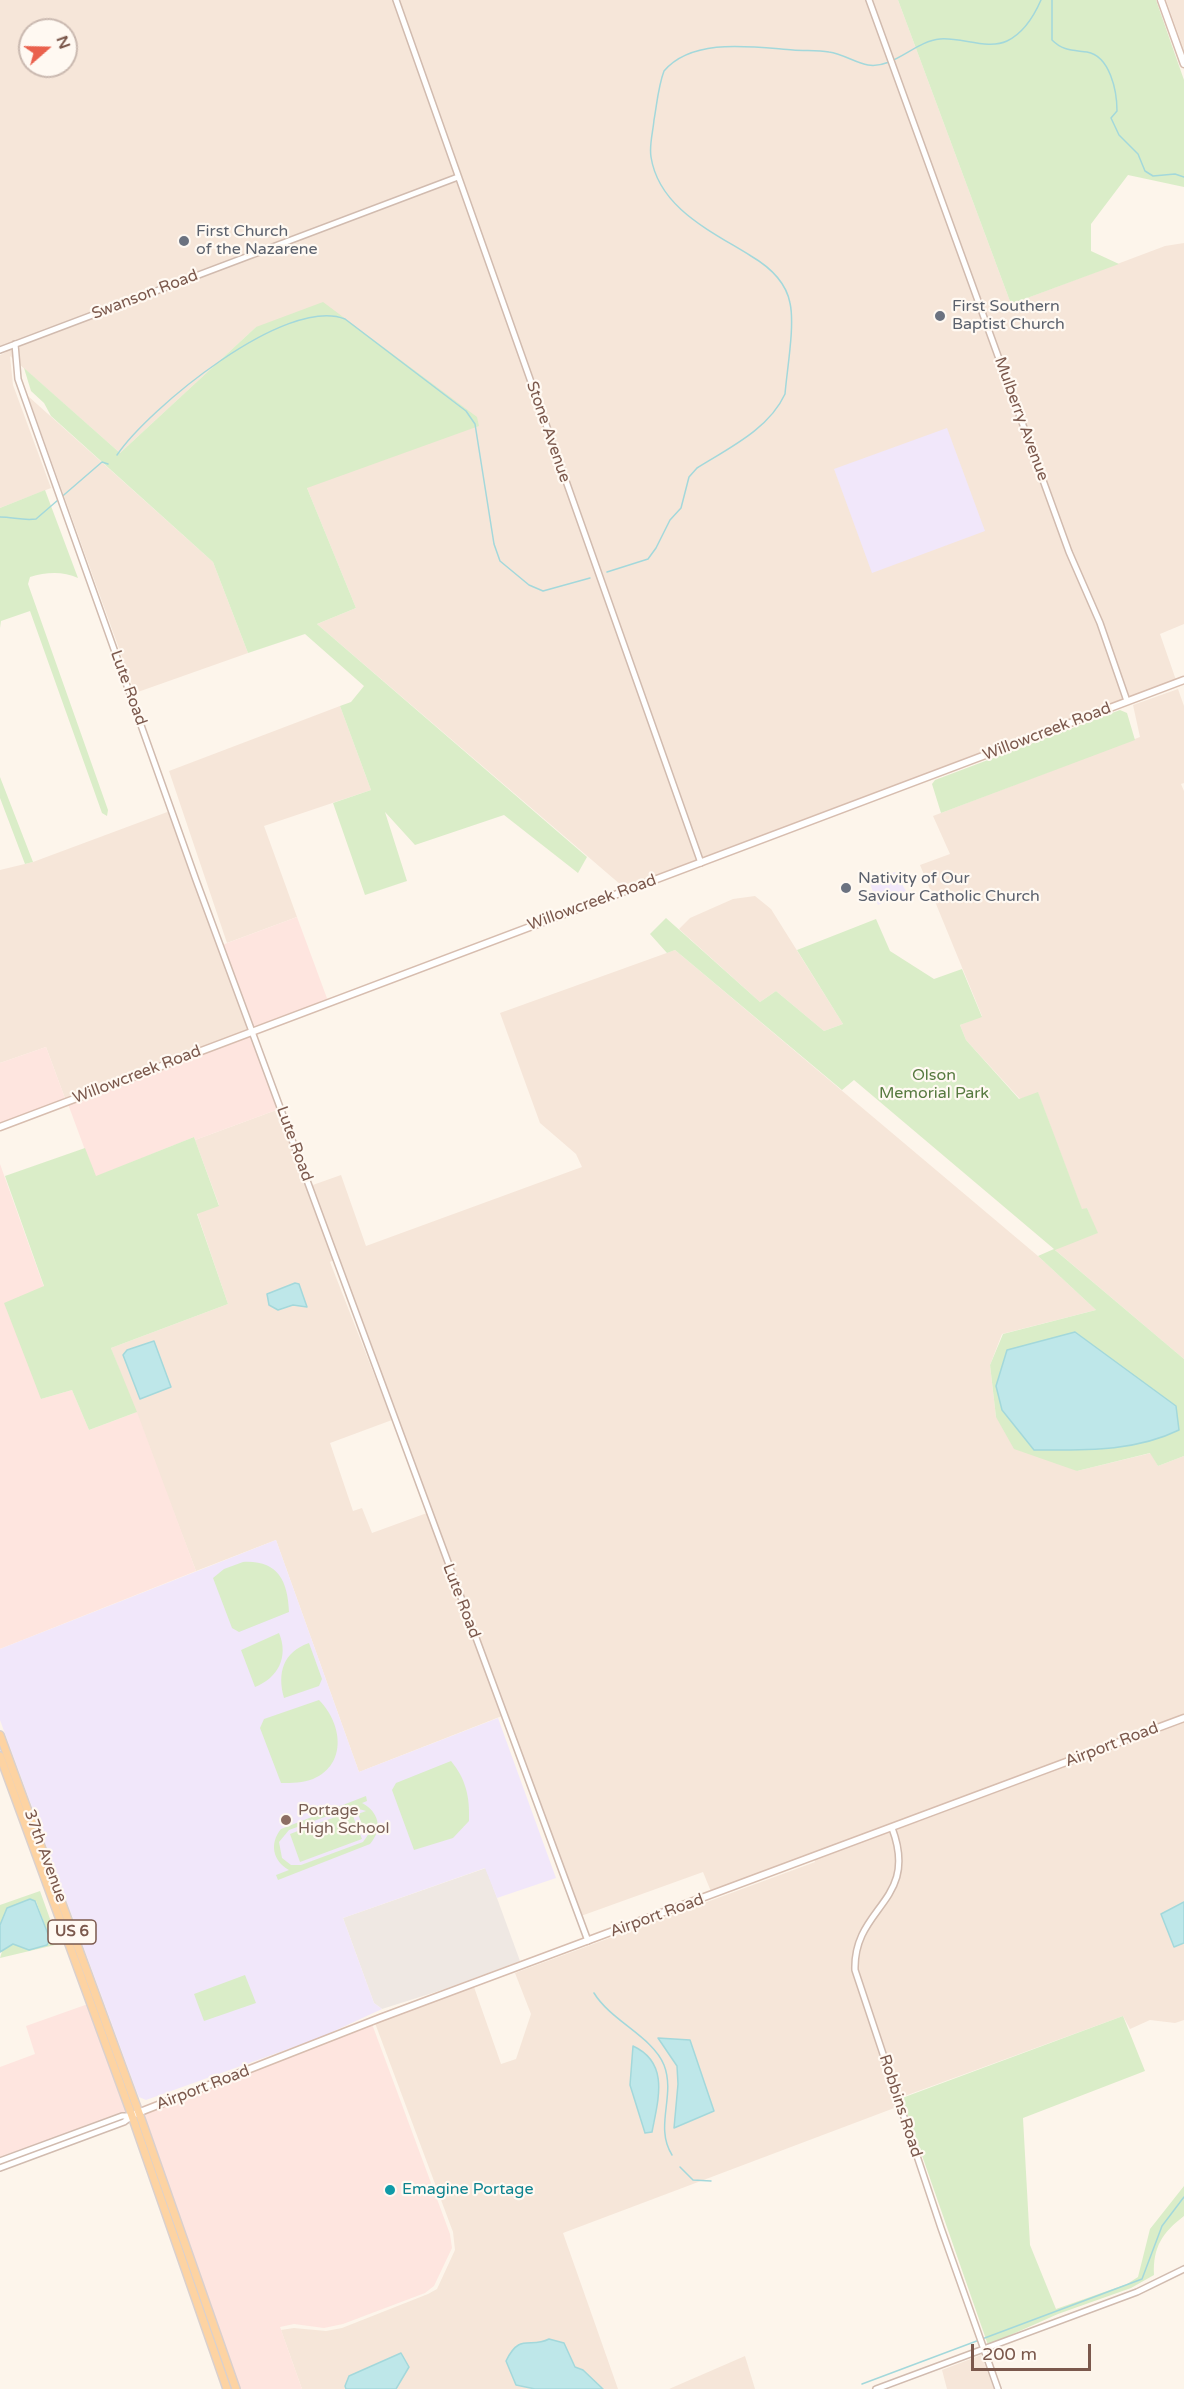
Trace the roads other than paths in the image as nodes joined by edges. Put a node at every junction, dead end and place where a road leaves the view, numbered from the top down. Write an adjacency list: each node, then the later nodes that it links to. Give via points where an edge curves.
1 (396, 0): 5 (street, Stone Avenue)
2 (869, 0): 9 (street, Mulberry Avenue)
3 (1161, 0): 4 (main road)
4 (1184, 64)
5 (458, 177): 6 (street, Swanson Road); 10 (street, Stone Avenue)
6 (15, 344): 7 (street, Swanson Road); 11 (street, Lute Road, via 18,380)
7 (0, 350)
8 (1184, 680): 9 (main road, Willowcreek Road)
9 (1127, 701): 10 (main road, Willowcreek Road)
10 (700, 863): 11 (main road, Willowcreek Road)
11 (252, 1032): 12 (main road, Willowcreek Road); 17 (street, Lute Road)
12 (0, 1127)
13 (1184, 1718): 16 (main road, Airport Road)
14 (0, 1735): 18 (main road, 37th Avenue / US 6)
15 (0, 1756): 18 (main road, 37th Avenue / US 6)
16 (892, 1828): 17 (main road, Airport Road); 22 (street, Robbins Road, via 901,1858 900,1871 859,1938 855,1970)
17 (588, 1941): 18 (main road, Airport Road)
18 (135, 2114): 19 (street); 20 (street, via 124,2122); 23 (main road, US 6); 24 (main road, US 6)
19 (0, 2161)
20 (0, 2169)
21 (1184, 2269): 22 (street, via 1137,2292)
22 (983, 2345): 25 (street); 26 (street, Robbins Road)
23 (227, 2389)
24 (236, 2389)
25 (876, 2389)
26 (998, 2389)

